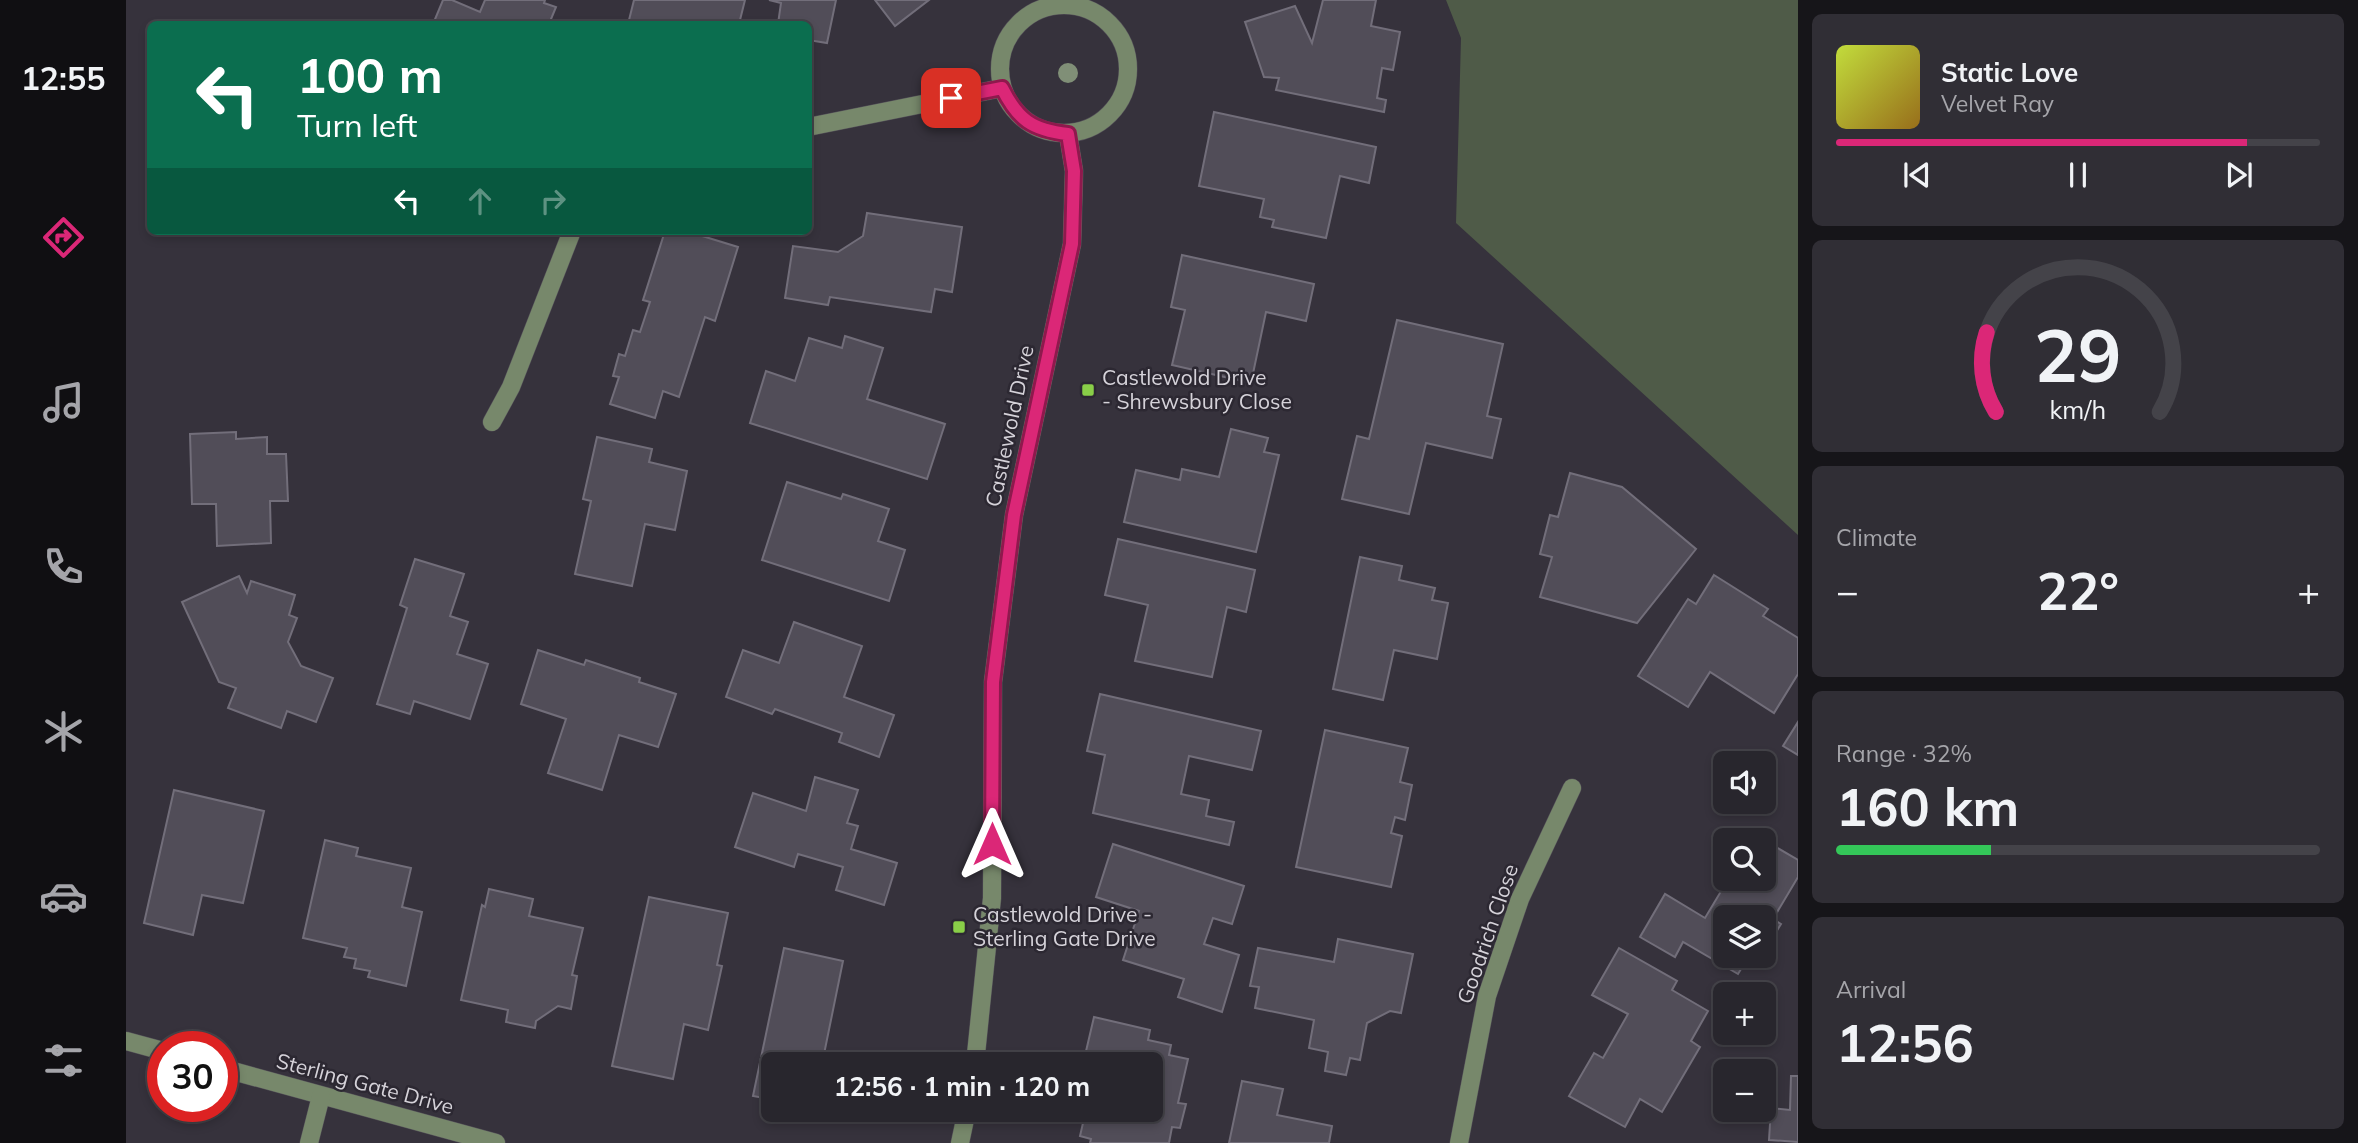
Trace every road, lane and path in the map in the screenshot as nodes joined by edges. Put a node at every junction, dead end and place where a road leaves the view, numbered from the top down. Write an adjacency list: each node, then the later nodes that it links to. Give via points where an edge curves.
1 (1051, 3): 2 (street, via 1015,27 1003,45 999,66); 4 (street, via 1093,11 1110,23 1122,40 1128,61 1127,82 1107,118)
2 (1002, 88): 3 (street); 4 (street, via 1027,123 1047,132)
3 (812, 126)
4 (1068, 134): 10 (street, Castlewold Drive, via 1074,171 1072,244 1014,515 993,682 992,898)
5 (570, 235): 6 (street, via 511,387)
6 (492, 422)
7 (1572, 788): 17 (street, Goodrich Close, via 1520,899 1488,996)
8 (126, 1041): 9 (street)
9 (147, 1047)
10 (976, 1052)
11 (238, 1073): 12 (street, Sterling Gate Drive)
12 (321, 1096): 14 (street); 15 (street, Sterling Gate Drive)
13 (964, 1122): 16 (street)
14 (309, 1143)
15 (496, 1143)
16 (960, 1143)
17 (1459, 1143)

